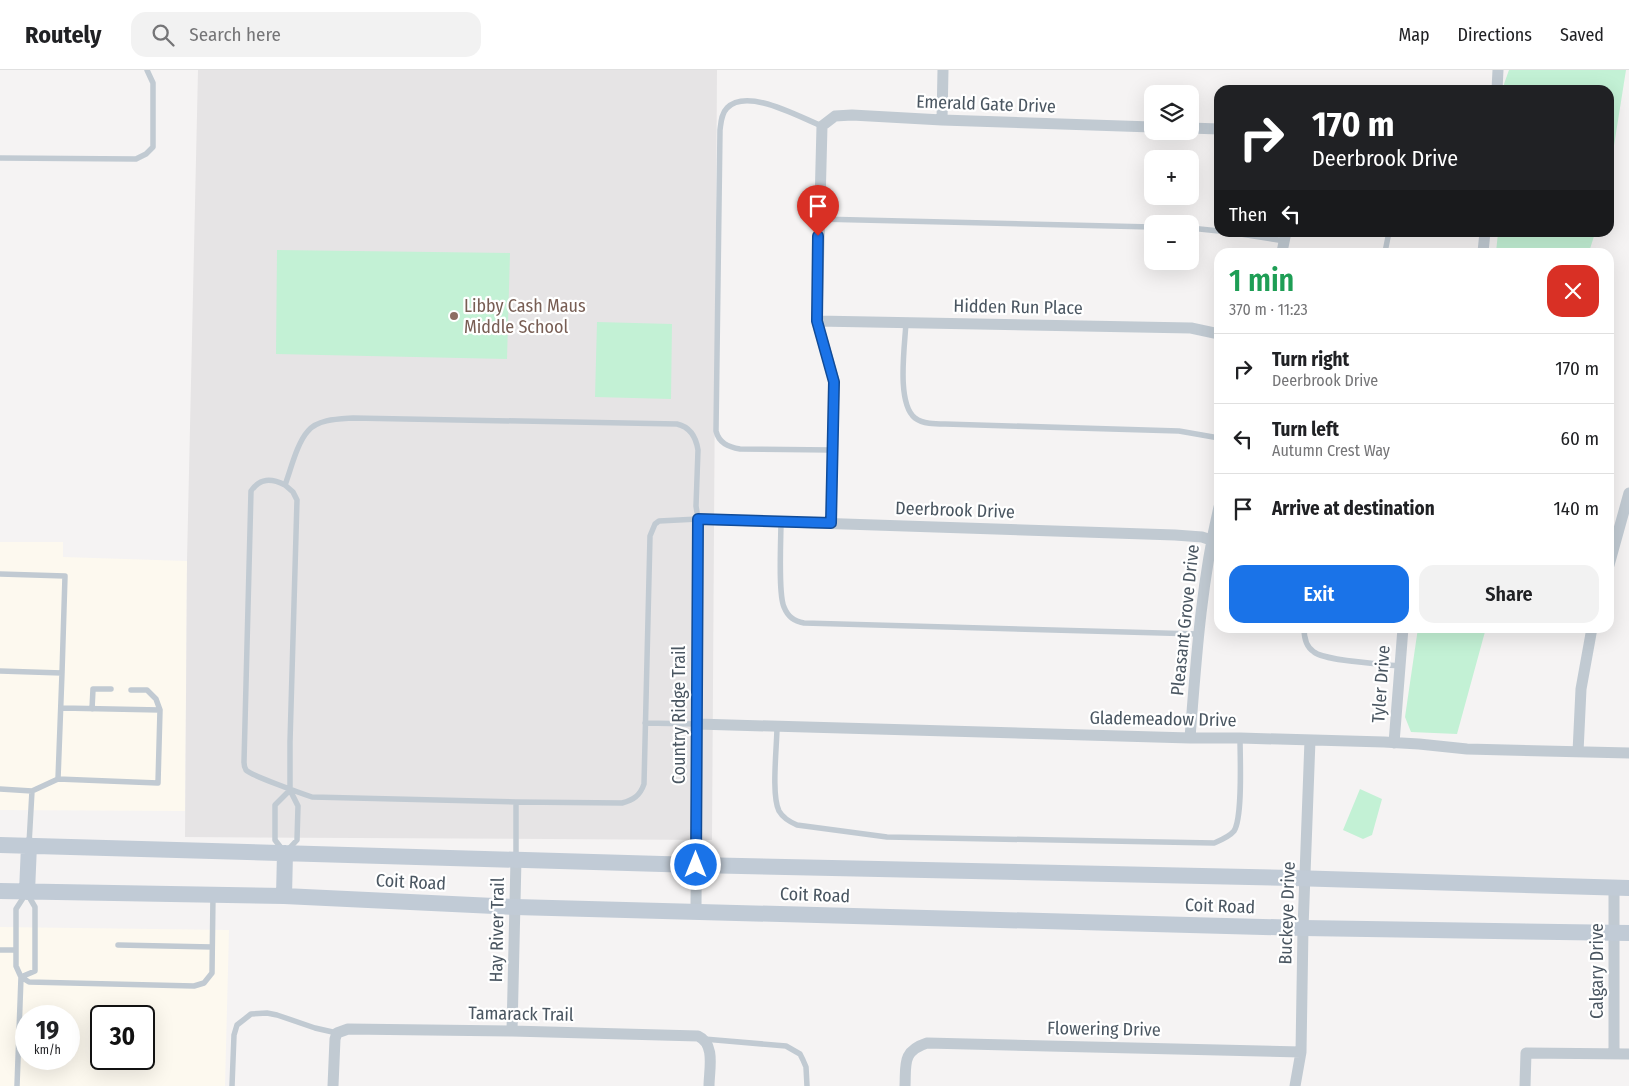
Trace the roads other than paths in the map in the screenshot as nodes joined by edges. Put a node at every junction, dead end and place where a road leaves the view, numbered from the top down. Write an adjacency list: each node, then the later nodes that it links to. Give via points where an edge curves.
1 (147, 70): 10 (lane, via 153,83 153,148 146,154 136,159)
2 (943, 70): 5 (street)
3 (1498, 70): 4 (street)
4 (1497, 85)
5 (942, 120): 6 (street, Emerald Gate Drive, via 839,115); 7 (street, Emerald Gate Drive)
6 (822, 126): 11 (street); 21 (lane, via 750,100 731,105 722,115 716,431 717,437 728,447 740,449)
7 (1144, 127)
8 (1199, 128): 9 (street)
9 (1214, 129)
10 (0, 158)
11 (818, 219): 12 (lane); 17 (street)
12 (1144, 227)
13 (1199, 229): 14 (lane)
14 (1214, 230)
15 (1256, 237): 16 (lane)
16 (1285, 242)
17 (817, 321): 18 (street, Hidden Run Place); 21 (street, via 834,382)
18 (906, 322): 19 (street, Hidden Run Place, via 1190,328); 20 (lane, via 904,399 909,411 923,422 1179,431)
19 (1214, 333)
20 (1214, 437)
21 (832, 450): 26 (street)
22 (285, 485): 24 (lane, via 309,430 329,420 680,424 692,432 697,443); 54 (lane, via 297,500); 54 (lane, via 268,480 257,483 251,491 244,762 251,774)
23 (1629, 493): 29 (street)
24 (698, 519): 25 (street, Deerbrook Drive); 43 (lane, via 659,521 650,536); 44 (street, Country Ridge Trail)
25 (781, 521): 26 (street, Deerbrook Drive); 34 (lane, via 781,599 788,615 798,622)
26 (831, 523): 28 (street, Deerbrook Drive, via 1175,534)
27 (1214, 528): 28 (street, Pleasant Grove Drive)
28 (1211, 540): 34 (street, Pleasant Grove Drive)
29 (1614, 547)
30 (0, 574): 37 (lane, via 65,576)
31 (1304, 633): 35 (lane, via 1311,650 1323,657)
32 (1402, 633): 35 (street, Tyler Drive)
33 (1591, 633): 50 (street, via 1581,689)
34 (1198, 634): 46 (street, Pleasant Grove Drive)
35 (1400, 666): 49 (street, Tyler Drive)
36 (0, 671): 37 (lane)
37 (62, 673): 40 (lane)
38 (111, 690): 41 (lane, via 93,689)
39 (131, 690): 42 (lane, via 147,690 156,699)
40 (62, 708): 41 (lane); 52 (lane)
41 (92, 709): 42 (lane)
42 (160, 710): 52 (lane, via 158,783)
43 (645, 723): 44 (lane); 56 (lane, via 644,784 635,798 608,803)
44 (697, 724): 45 (street, Glademeadow Drive); 61 (street, Country Ridge Trail)
45 (777, 727): 46 (street, Glademeadow Drive); 47 (lane, via 775,789 779,811 788,822 888,837 1214,843 1230,835 1237,824)
46 (1190, 738): 47 (street, Glademeadow Drive)
47 (1240, 738): 48 (street, Glademeadow Drive)
48 (1310, 740): 49 (street, Glademeadow Drive); 62 (street, Buckeye Drive)
49 (1394, 743): 50 (street, Glademeadow Drive)
50 (1578, 752): 51 (street, Glademeadow Drive)
51 (1629, 753)
52 (58, 779): 55 (lane)
53 (0, 789): 55 (lane)
54 (290, 790): 56 (lane, via 312,797); 59 (lane, via 298,806 297,840); 59 (lane, via 275,805 274,840)
55 (32, 791): 58 (lane)
56 (516, 802): 60 (lane)
57 (0, 845): 58 (main road, Coit Road)
58 (29, 846): 59 (main road, Coit Road); 65 (main road)
59 (285, 853): 60 (main road, Coit Road); 67 (main road)
60 (516, 859): 61 (main road, Coit Road); 68 (street, Hay River Trail)
61 (696, 865): 62 (main road, Coit Road); 69 (street, Country Ridge Trail)
62 (1305, 879): 63 (main road, Coit Road); 70 (street, Buckeye Drive)
63 (1622, 888): 71 (street, Calgary Drive)
64 (0, 891): 65 (main road, Coit Road)
65 (27, 892): 66 (main road, Coit Road); 75 (lane, via 16,909); 76 (lane, via 34,907 35,971)
66 (213, 895): 67 (main road, Coit Road); 73 (lane)
67 (284, 896): 68 (main road, Coit Road)
68 (515, 907): 69 (main road, Coit Road); 77 (street, Hay River Trail)
69 (696, 912): 70 (main road, Coit Road)
70 (1303, 928): 71 (main road, Coit Road); 80 (street, Buckeye Drive)
71 (1622, 933): 81 (street, Calgary Drive)
72 (118, 945): 73 (lane)
73 (212, 947): 76 (lane, via 212,972 204,983 194,986 29,982)
74 (0, 950): 75 (lane)
75 (16, 950): 76 (lane, via 16,966)
76 (21, 977): 83 (lane)
77 (512, 1031): 78 (street, Tamarack Trail, via 348,1029); 79 (street, Tamarack Trail, via 692,1035)
78 (337, 1033): 84 (lane, via 277,1015 251,1014 237,1025 234,1035); 85 (street)
79 (704, 1039): 86 (street, via 709,1048); 87 (lane, via 786,1046 804,1060)
80 (1301, 1052): 88 (street, Flowering Drive, via 927,1043 910,1052 906,1062); 89 (street, Buckeye Drive)
81 (1614, 1054): 82 (street); 90 (street, via 1526,1053)
82 (1629, 1054)
83 (17, 1086)
84 (232, 1086)
85 (333, 1086)
86 (709, 1086)
87 (807, 1086)
88 (905, 1086)
89 (1295, 1086)
90 (1525, 1086)

